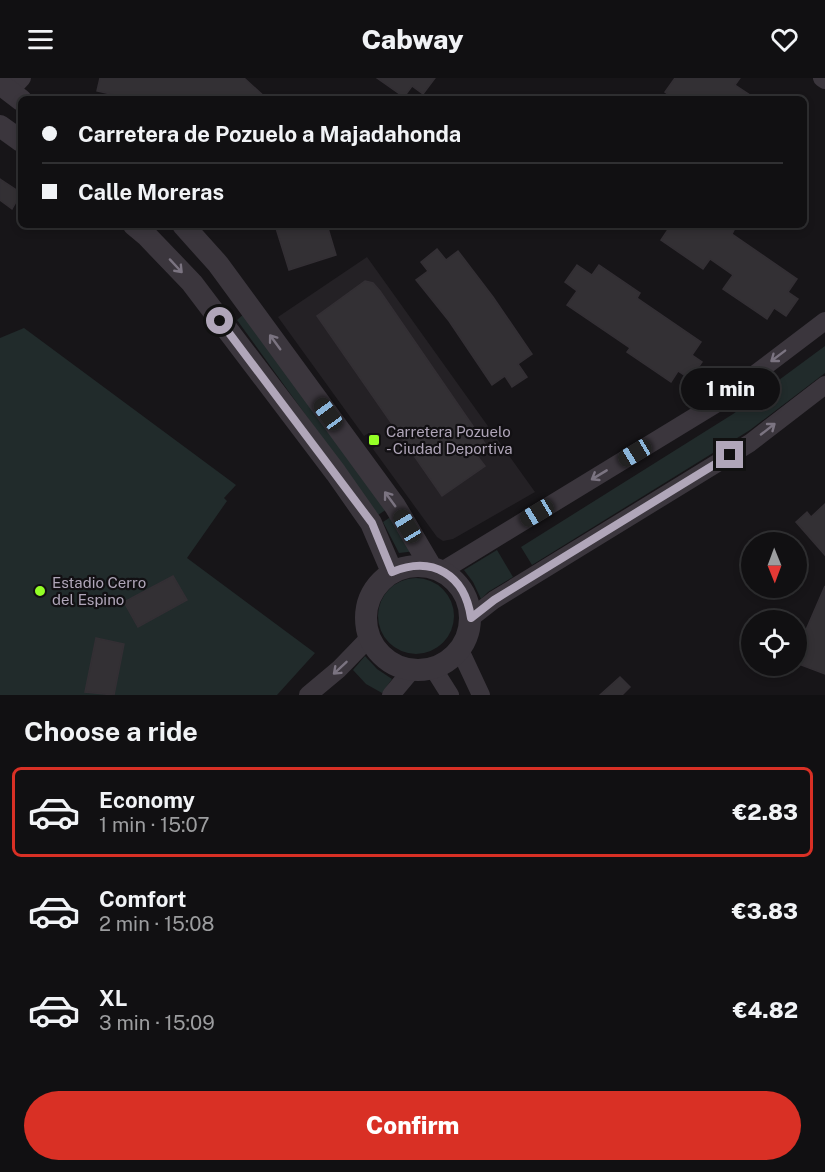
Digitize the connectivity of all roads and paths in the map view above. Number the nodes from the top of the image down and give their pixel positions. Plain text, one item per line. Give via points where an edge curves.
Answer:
1 (0, 126) edge
2 (18, 139) edge
3 (138, 228) edge
4 (186, 228) edge
5 (825, 321) edge
6 (825, 385) edge
7 (437, 569) junction
8 (392, 572) junction
9 (471, 618) junction
10 (369, 638) junction
11 (460, 650) junction
12 (423, 669) junction
13 (308, 695) edge
14 (391, 695) edge
15 (450, 695) edge
16 (481, 695) edge

1 - 2 street
3 -> 8 street via 192,283 336,473 372,523
7 -> 4 street via 218,264
5 -> 7 street via 714,405
9 -> 6 street via 494,600 750,443
7 - 8 street via 418,565
7 - 9 street via 463,590
8 - 10 street via 381,580 368,602 365,615
9 - 11 street
10 - 12 street via 376,650 398,667
10 -> 13 street
11 - 12 street via 443,664
11 - 16 street
12 - 14 street
12 - 15 street

